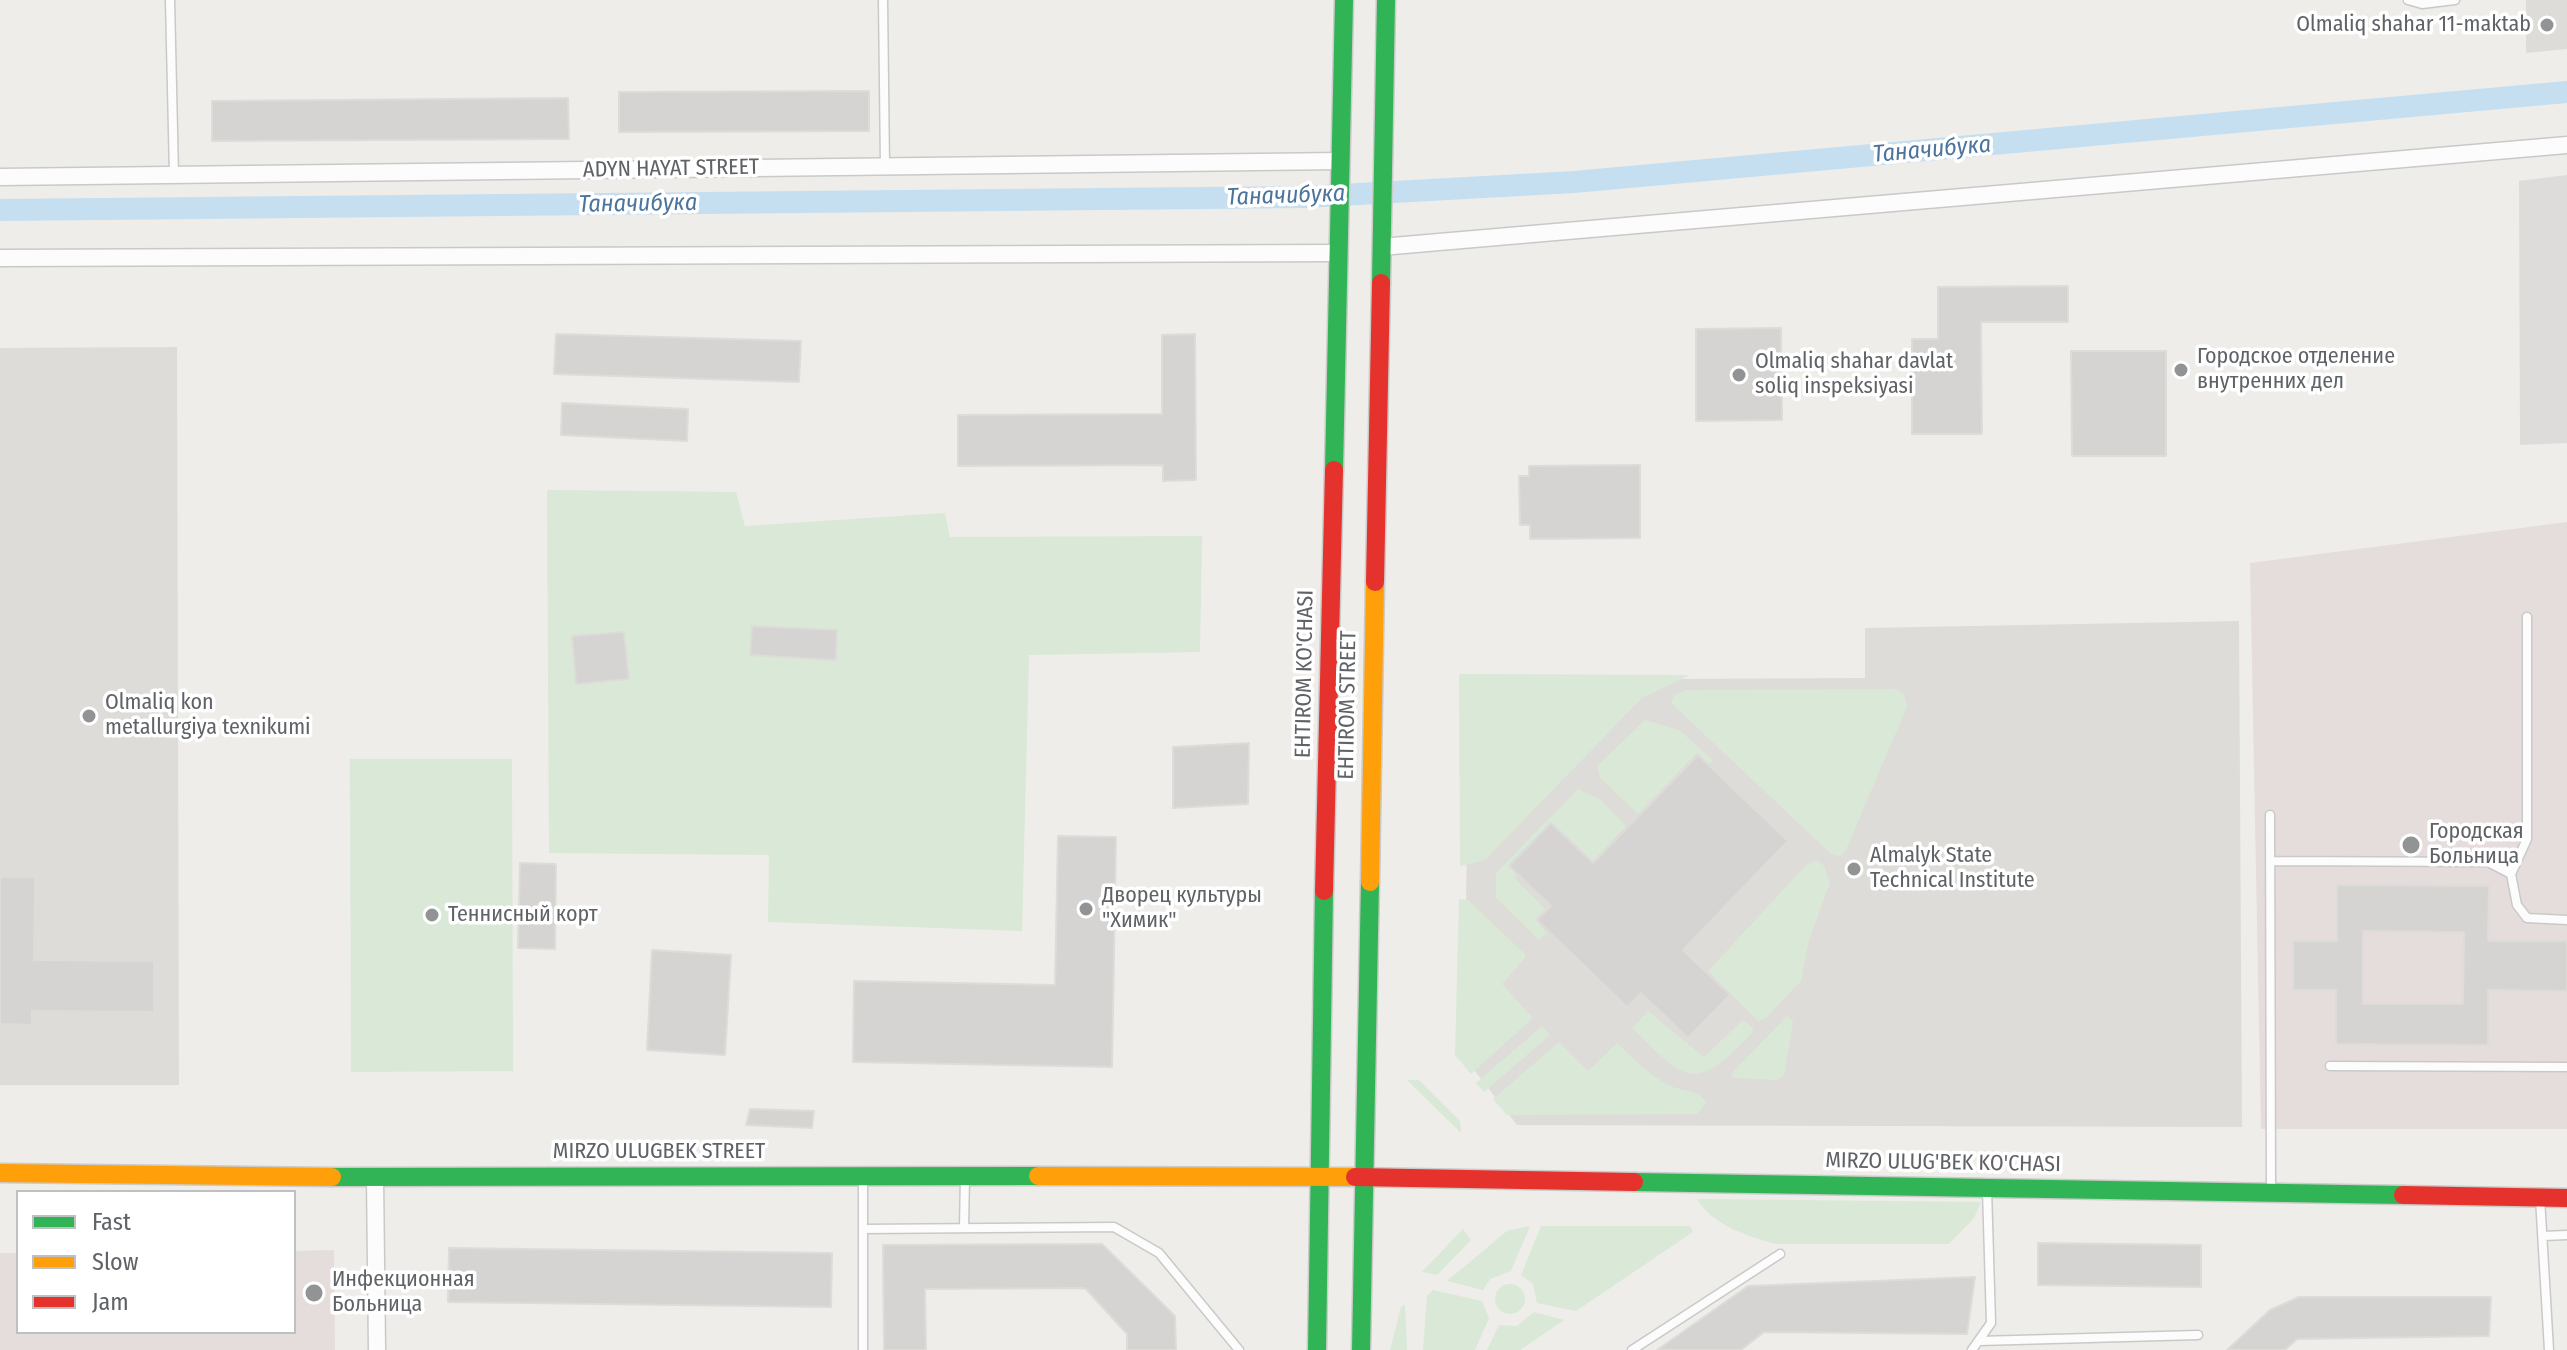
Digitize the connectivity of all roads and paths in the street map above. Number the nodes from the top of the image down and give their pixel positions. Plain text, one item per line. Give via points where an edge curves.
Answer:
1 (170, 0) edge
2 (883, 0) edge
3 (1344, 0) edge
4 (1386, 0) edge
5 (2408, 0) edge
6 (2455, 0) edge
7 (2567, 145) edge
8 (1341, 161) junction
9 (885, 167) junction
10 (174, 176) junction
11 (0, 177) edge
12 (1381, 240) junction
13 (1339, 253) junction
14 (0, 258) edge
15 (2527, 617) dead end
16 (2270, 815) dead end
17 (2273, 861) junction
18 (2511, 874) junction
19 (2567, 920) edge
20 (2330, 1066) dead end
21 (2567, 1067) edge
22 (0, 1173) edge
23 (863, 1176) junction
24 (965, 1176) junction
25 (1318, 1176) junction
26 (1362, 1176) junction
27 (375, 1177) junction
28 (1987, 1188) junction
29 (2271, 1193) junction
30 (2540, 1197) junction
31 (2567, 1198) edge
32 (964, 1228) junction
33 (863, 1229) junction
34 (2567, 1235) edge
35 (2543, 1236) junction
36 (1780, 1254) dead end
37 (2198, 1335) dead end
38 (1979, 1341) junction
39 (377, 1350) edge
40 (863, 1350) edge
41 (1239, 1350) edge
42 (1317, 1350) edge
43 (1361, 1350) edge
44 (1632, 1350) edge
45 (1972, 1350) edge
46 (2549, 1350) edge

1 - 10 lane
2 - 9 lane
3 - 8 main road, EHTIROM KO'CHASI
4 - 12 main road
5 - 6 lane
7 - 12 street
8 - 9 street, ADYN HAYAT STREET
8 - 13 main road, EHTIROM KO'CHASI
9 - 10 street, ADYN HAYAT STREET
10 - 11 street, ADYN HAYAT STREET
12 - 26 main road, EHTIROM STREET
13 - 14 street
13 - 25 main road, EHTIROM KO'CHASI
15 - 18 lane via 2527,839
16 - 17 lane
17 - 18 lane via 2488,862
17 - 29 lane
18 - 19 lane via 2517,905 2527,918
20 - 21 lane
22 - 27 main road, MIRZO ULUGBEK STREET
23 - 24 main road, MIRZO ULUGBEK STREET
23 - 27 main road, MIRZO ULUGBEK STREET
23 - 33 lane
24 - 25 main road, MIRZO ULUGBEK STREET
24 - 32 lane
25 - 26 main road, MIRZO ULUG'BEK KO'CHASI
25 - 42 main road, EHTIROM KO'CHASI
26 - 28 main road, MIRZO ULUG'BEK KO'CHASI
26 - 43 main road
27 - 39 street
28 - 29 main road, MIRZO ULUG'BEK KO'CHASI
28 - 38 lane via 1991,1323
29 - 30 main road, MIRZO ULUG'BEK KO'CHASI
30 - 31 main road, MIRZO ULUG'BEK KO'CHASI
30 - 35 lane
32 - 33 lane
32 - 41 lane via 1114,1227 1159,1253
33 - 40 lane
34 - 35 lane
35 - 46 lane
36 - 44 lane
37 - 38 lane
38 - 45 lane

